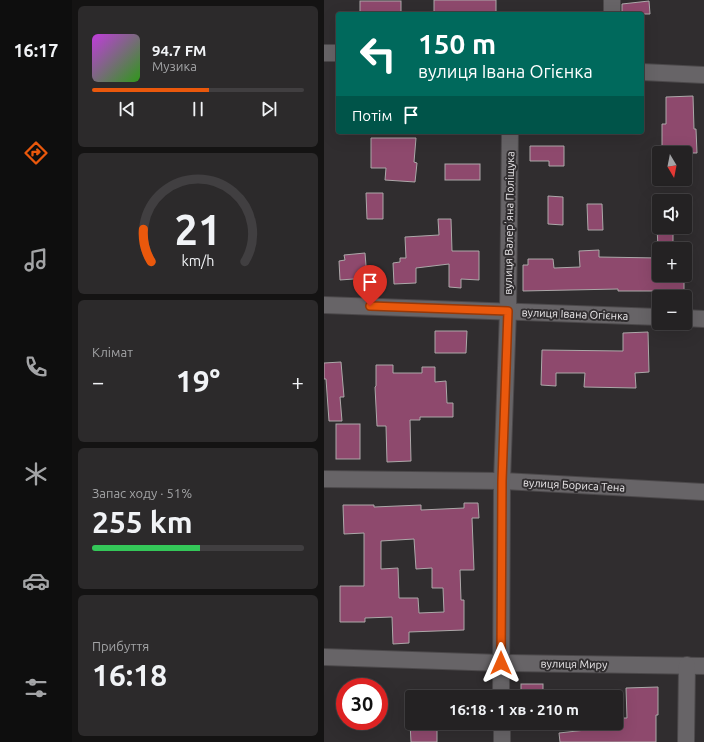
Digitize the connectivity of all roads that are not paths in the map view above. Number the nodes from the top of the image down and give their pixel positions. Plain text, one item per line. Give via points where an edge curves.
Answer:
1 (612, 0) edge
2 (612, 12) edge
3 (324, 53) edge
4 (336, 53) edge
5 (644, 72) edge
6 (704, 75) edge
7 (510, 134) edge
8 (324, 305) edge
9 (508, 311) junction
10 (652, 317) edge
11 (692, 318) edge
12 (704, 319) edge
13 (324, 479) edge
14 (502, 481) junction
15 (704, 492) edge
16 (324, 657) edge
17 (501, 663) junction
18 (687, 665) junction
19 (704, 666) edge
20 (502, 690) edge
21 (502, 730) edge
22 (502, 742) edge
23 (686, 742) edge

1 - 2 street
3 - 4 street
5 - 6 street
7 - 9 street, вулиця Валерʼяна Поліщука
8 - 9 street, вулиця Івана Огієнка
9 - 10 street, вулиця Івана Огієнка
9 - 14 street, вулиця Валерʼяна Поліщука
11 - 12 street
13 - 14 street, вулиця Бориса Тена
14 - 15 street, вулиця Бориса Тена
14 - 17 street, вулиця Валерʼяна Поліщука
16 - 17 street, вулиця Миру
17 - 18 street, вулиця Миру
17 - 20 street, вулиця Валерʼяна Поліщука
18 - 19 street, вулиця Миру
18 - 23 street
21 - 22 street

